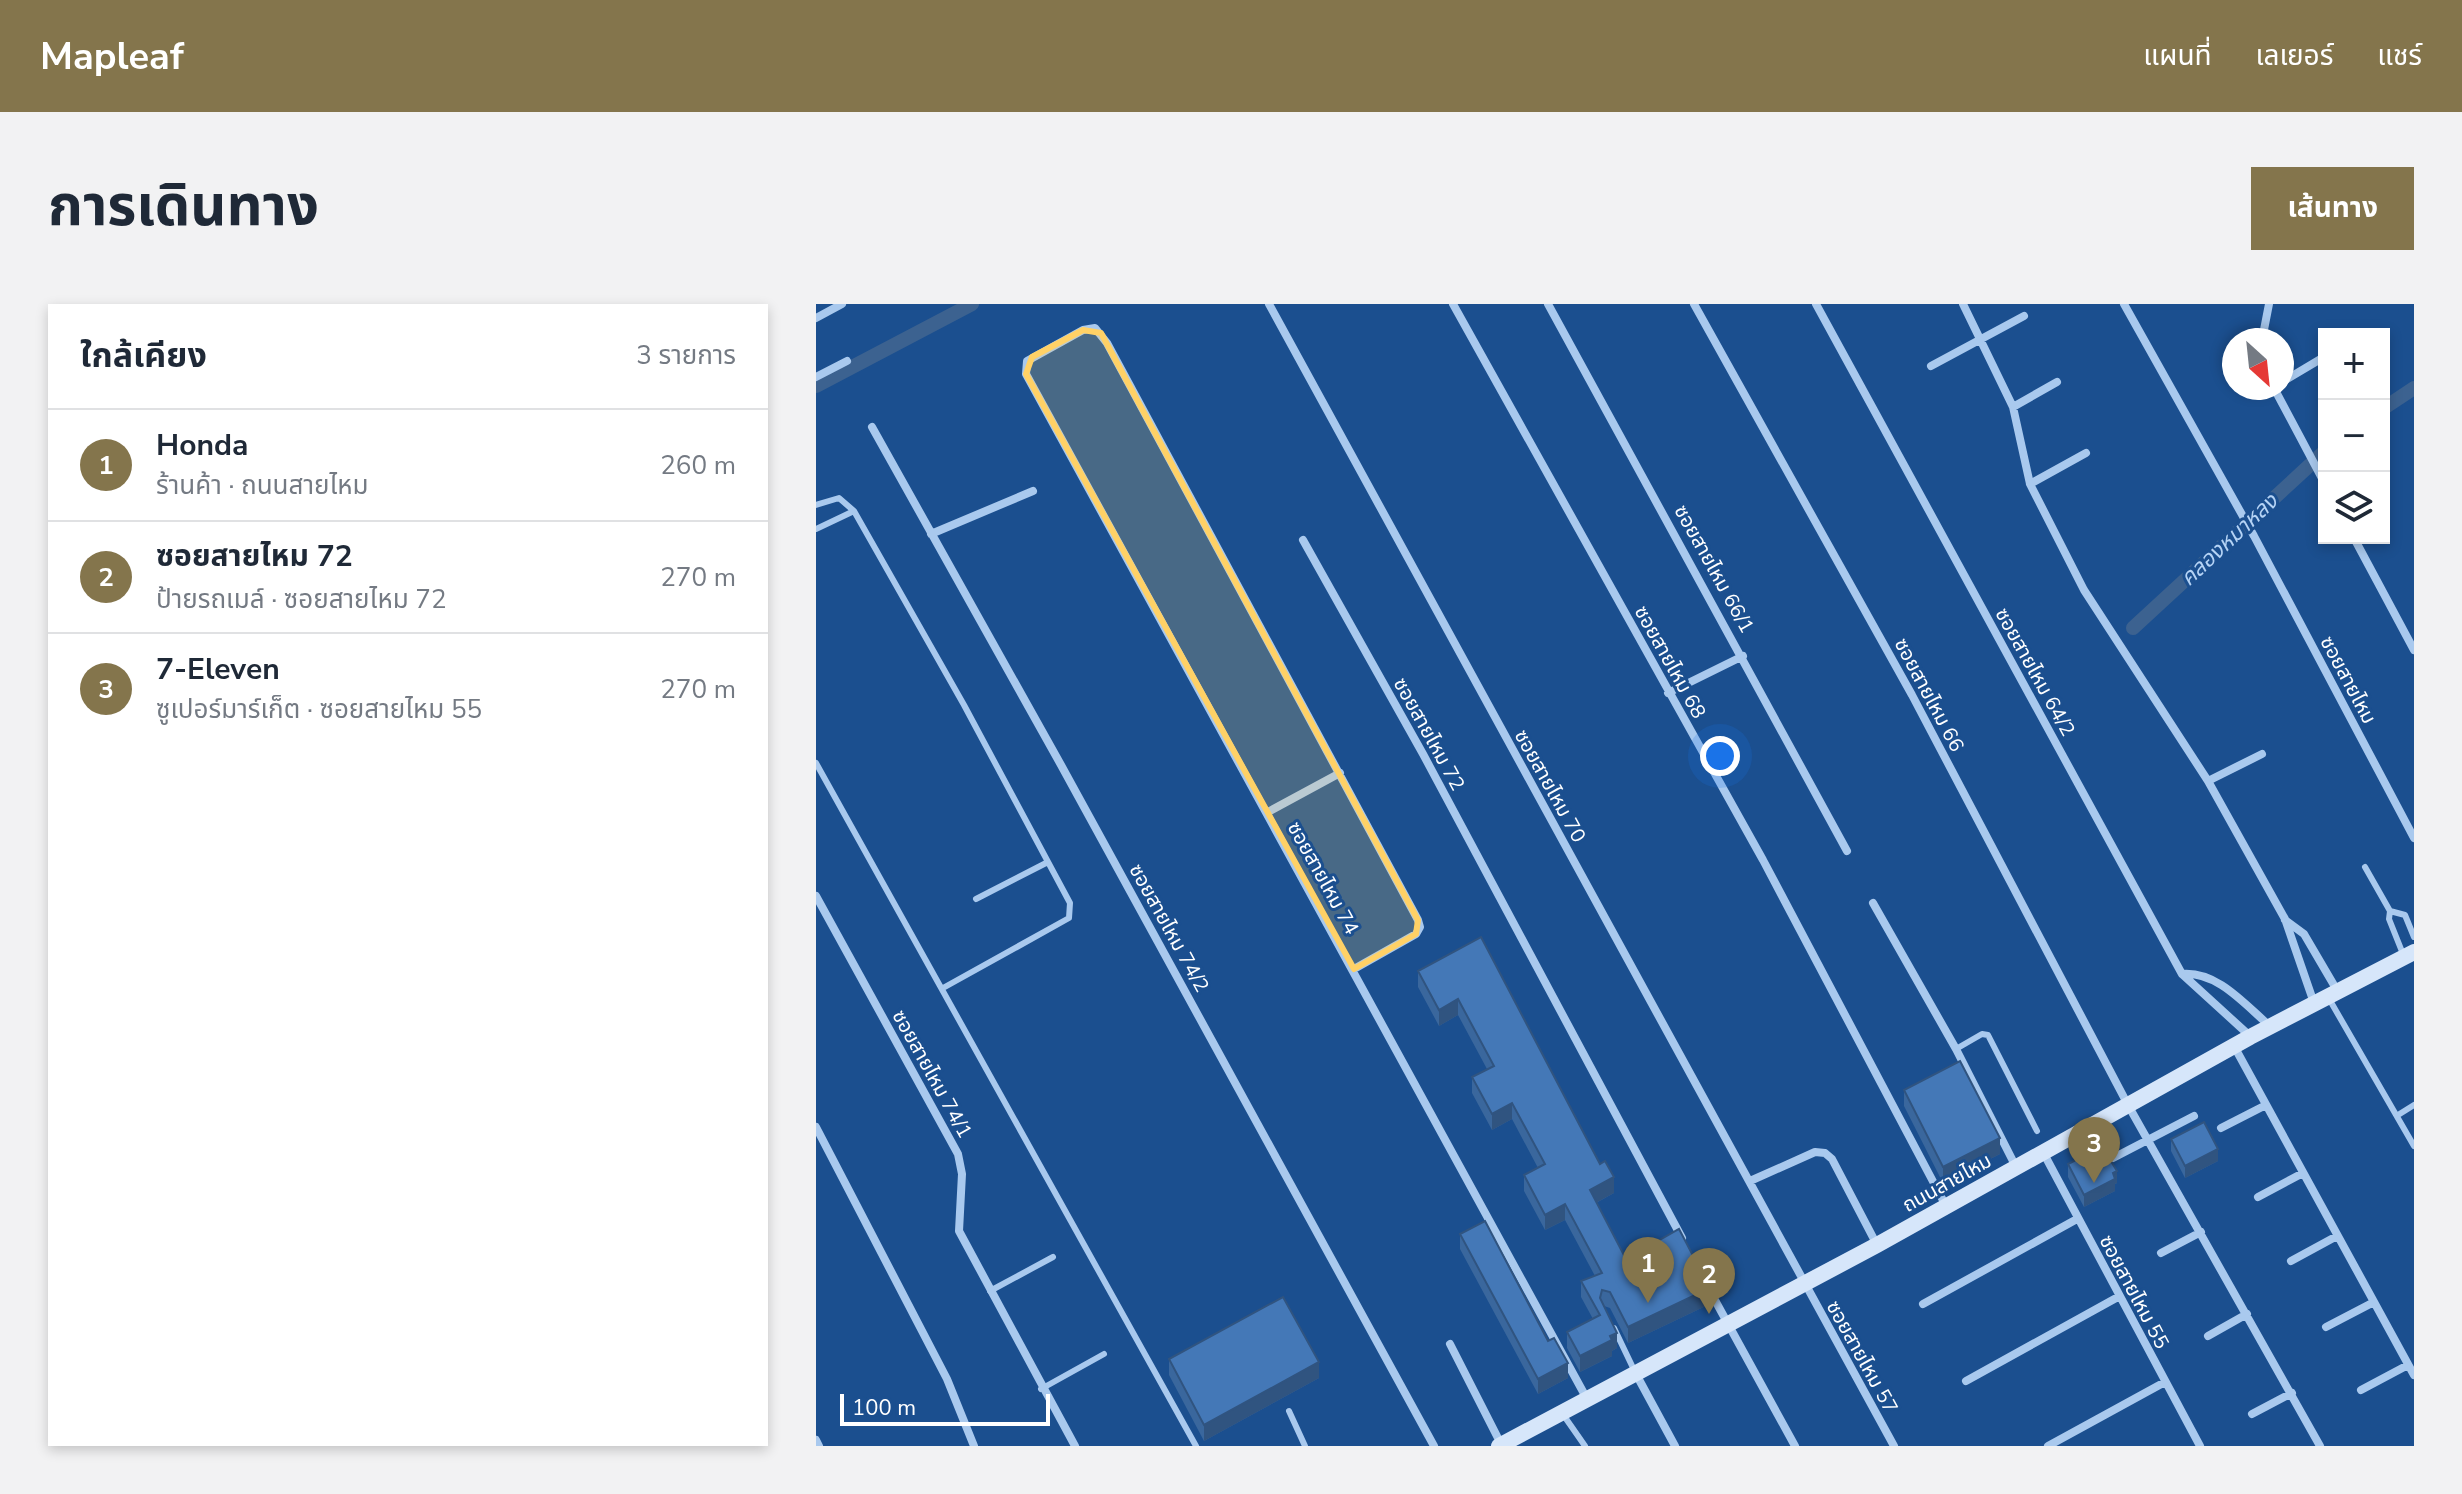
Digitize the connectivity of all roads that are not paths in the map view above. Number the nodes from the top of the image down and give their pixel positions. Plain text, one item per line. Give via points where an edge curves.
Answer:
1 (842, 304) edge
2 (1269, 304) edge
3 (1453, 304) edge
4 (1548, 304) edge
5 (1694, 304) edge
6 (1816, 304) edge
7 (1963, 304) edge
8 (2124, 304) edge
9 (2269, 304) edge
10 (2024, 316) dead end
11 (816, 318) edge
12 (2264, 328) edge
13 (1982, 340) junction
14 (847, 361) dead end
15 (2318, 361) edge
16 (1931, 366) dead end
17 (2294, 375) edge
18 (816, 377) edge
19 (2057, 382) dead end
20 (2280, 400) edge
21 (2013, 407) junction
22 (872, 427) dead end
23 (2086, 453) dead end
24 (2318, 472) edge
25 (2030, 484) junction
26 (1033, 491) dead end
27 (816, 505) edge
28 (854, 511) junction
29 (816, 529) edge
30 (931, 534) junction
31 (1303, 540) dead end
32 (2357, 544) edge
33 (2414, 650) edge
34 (1743, 656) junction
35 (1668, 693) junction
36 (2262, 754) dead end
37 (816, 763) edge
38 (1340, 773) junction
39 (2208, 781) junction
40 (1268, 812) junction
41 (2414, 838) edge
42 (1847, 851) dead end
43 (1048, 862) junction
44 (2365, 867) dead end
45 (816, 896) edge
46 (976, 899) dead end
47 (1873, 903) dead end
48 (2390, 911) junction
49 (2285, 919) junction
50 (2414, 937) edge
51 (2409, 955) edge
52 (1354, 969) junction
53 (2182, 974) junction
54 (943, 988) junction
55 (2327, 997) junction
56 (2271, 1027) junction
57 (2250, 1037) junction
58 (2234, 1046) junction
59 (1956, 1049) junction
60 (2128, 1105) junction
61 (2266, 1105) junction
62 (2414, 1105) edge
63 (2398, 1115) junction
64 (2194, 1116) dead end
65 (816, 1127) edge
66 (2221, 1128) dead end
67 (2037, 1131) dead end
68 (2149, 1140) junction
69 (2414, 1146) edge
70 (2043, 1152) junction
71 (2113, 1158) edge
72 (2016, 1167) junction
73 (2303, 1173) junction
74 (1750, 1181) junction
75 (2258, 1197) dead end
76 (1946, 1206) junction
77 (2077, 1219) junction
78 (2201, 1232) junction
79 (2337, 1236) junction
80 (1684, 1242) edge
81 (1877, 1245) junction
82 (2161, 1253) dead end
83 (1053, 1257) dead end
84 (2291, 1261) dead end
85 (1699, 1269) edge
86 (1803, 1284) junction
87 (990, 1291) junction
88 (2118, 1297) junction
89 (2374, 1302) junction
90 (1923, 1304) dead end
91 (2247, 1314) junction
92 (1611, 1323) edge
93 (1728, 1324) junction
94 (2326, 1327) dead end
95 (2208, 1336) dead end
96 (1450, 1344) dead end
97 (1104, 1354) dead end
98 (2408, 1365) junction
99 (1636, 1374) junction
100 (2414, 1375) edge
101 (1966, 1381) dead end
102 (2165, 1382) junction
103 (1041, 1389) junction
104 (2361, 1390) dead end
105 (2292, 1393) junction
106 (1587, 1400) junction
107 (1289, 1411) dead end
108 (1562, 1413) junction
109 (2252, 1414) dead end
110 (816, 1440) edge
111 (819, 1446) edge
112 (974, 1446) edge
113 (1075, 1446) edge
114 (1196, 1446) edge
115 (1305, 1446) edge
116 (1434, 1446) edge
117 (1500, 1446) edge
118 (1585, 1446) edge
119 (1675, 1446) edge
120 (1795, 1446) edge
121 (1894, 1446) edge
122 (2048, 1446) edge
123 (2200, 1446) edge
124 (2320, 1446) edge

1 - 11 street
2 - 74 street, ซอยสายไหม 70
3 - 35 street, ซอยสายไหม 68
4 - 34 street, ซอยสายไหม 66/1
5 - 60 street, ซอยสายไหม 66 via 1912,695
6 - 53 street, ซอยสายไหม 64/2
7 - 13 street
8 - 41 street, ซอยสายไหม
9 - 12 street
10 - 13 street
13 - 16 street
13 - 21 street
14 - 18 street
15 - 17 street
19 - 21 street
20 - 24 street
21 - 25 street
22 - 30 street, ซอยสายไหม 74/2
23 - 25 street
25 - 39 street via 2084,590
26 - 30 street
27 - 28 lane via 839,498
28 - 29 lane
28 - 43 lane
30 - 116 street, ซอยสายไหม 74/2
31 - 80 street, ซอยสายไหม 72
32 - 33 street
34 - 35 street
34 - 42 street, ซอยสายไหม 66/1
35 - 76 street, ซอยสายไหม 68
36 - 39 street
37 - 54 lane
38 - 40 street
38 - 40 street, ซอยสายไหม 74 via 1101,333 1083,330 1032,357 1026,374
38 - 52 street via 1420,927
39 - 49 street
40 - 52 street, ซอยสายไหม 74
43 - 46 lane
43 - 54 lane via 1070,903 1069,918
44 - 48 lane
45 - 87 street, ซอยสายไหม 74/1 via 958,1154 959,1231
47 - 59 street
48 - 50 lane via 2405,915
48 - 51 lane via 2389,919
49 - 55 street
49 - 55 street via 2304,934
51 - 55 main road, ถนนสายไหม
52 - 106 street, ซอยสายไหม 74
53 - 56 street via 2200,973 2217,982
53 - 57 street, ซอยสายไหม 64/2
54 - 114 lane
55 - 56 main road, ถนนสายไหม
55 - 63 lane
56 - 57 main road, ถนนสายไหม
57 - 58 main road, ถนนสายไหม
58 - 60 main road, ถนนสายไหม
58 - 61 street
59 - 67 lane via 1986,1033
59 - 72 street
60 - 68 street, ซอยสายไหม 66
60 - 70 main road, ถนนสายไหม
61 - 66 street
61 - 73 street
62 - 63 lane
63 - 69 lane
64 - 68 street
65 - 112 street via 947,1379
68 - 71 street
68 - 78 street, ซอยสายไหม 66
70 - 72 main road, ถนนสายไหม
70 - 77 street, ซอยสายไหม 55
72 - 76 main road, ถนนสายไหม
73 - 75 street
73 - 79 street
74 - 81 street via 1815,1152 1825,1153
74 - 86 street, ซอยสายไหม 70
76 - 81 main road, ถนนสายไหม
77 - 88 street, ซอยสายไหม 55
77 - 90 street
78 - 82 street
78 - 91 street, ซอยสายไหม 66
79 - 84 street
79 - 89 street
81 - 86 main road, ถนนสายไหม
83 - 87 lane
85 - 93 street
86 - 93 main road, ถนนสายไหม
86 - 121 street, ซอยสายไหม 57
87 - 103 street, ซอยสายไหม 74/1
88 - 101 street
88 - 102 street, ซอยสายไหม 55
89 - 94 street
89 - 98 street
91 - 95 street
91 - 105 street, ซอยสายไหม 66
92 - 99 lane
93 - 99 main road, ถนนสายไหม
93 - 120 street
96 - 117 street
97 - 103 lane
98 - 100 street
98 - 104 street
99 - 106 main road, ถนนสายไหม
99 - 119 street
102 - 122 street
102 - 123 street, ซอยสายไหม 55
103 - 113 street, ซอยสายไหม 74/1
105 - 109 street
105 - 124 street, ซอยสายไหม 66
106 - 108 main road, ถนนสายไหม
107 - 115 lane
108 - 117 main road, ถนนสายไหม
108 - 118 lane
110 - 111 street

